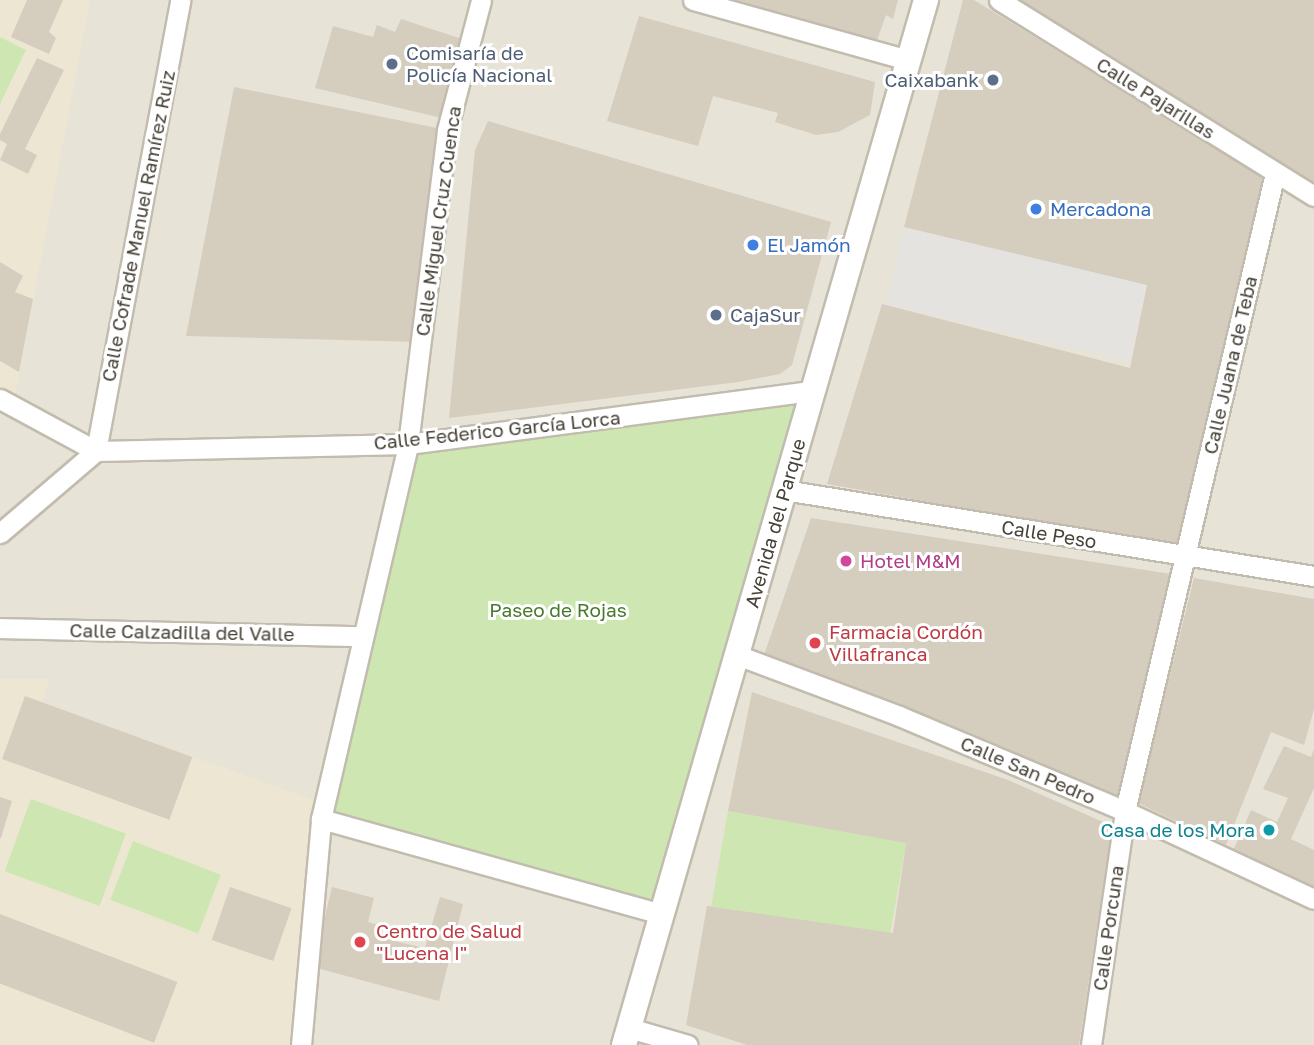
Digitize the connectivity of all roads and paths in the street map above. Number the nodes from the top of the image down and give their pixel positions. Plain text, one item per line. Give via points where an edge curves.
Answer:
1 (180, 0) edge
2 (481, 0) edge
3 (694, 0) edge
4 (926, 0) edge
5 (999, 0) edge
6 (908, 60) junction
7 (1275, 173) junction
8 (1314, 196) edge
9 (813, 391) junction
10 (0, 399) edge
11 (408, 444) junction
12 (96, 451) junction
13 (784, 490) junction
14 (0, 533) edge
15 (1185, 557) junction
16 (1314, 576) edge
17 (0, 628) edge
18 (363, 636) junction
19 (737, 655) junction
20 (1125, 811) junction
21 (321, 819) junction
22 (1314, 900) edge
23 (662, 914) junction
24 (627, 1036) edge
25 (301, 1045) edge
26 (688, 1045) edge
27 (1091, 1045) edge

1 - 12 street, Calle Cofrade Manuel Ramírez Ruiz
2 - 11 street, Calle Miguel Cruz Cuenca via 447,130
3 - 6 street
4 - 6 street, Avenida del Parque
5 - 7 street, Calle Pajarillas
6 - 9 street, Avenida del Parque
7 - 8 street, Calle Pajarillas
7 - 15 street, Calle Juana de Teba
9 - 11 street, Calle Federico García Lorca
9 - 13 street, Avenida del Parque
10 - 12 street
11 - 12 street, Calle Federico García Lorca
11 - 18 street
12 - 14 street
13 - 15 street, Calle Peso
13 - 19 street, Avenida del Parque
15 - 16 street, Calle Peso
15 - 20 street, Calle Juana de Teba
17 - 18 street, Calle Calzadilla del Valle
18 - 21 street
19 - 20 street, Calle San Pedro via 899,716
19 - 23 street, Avenida del Parque
20 - 22 street, Calle San Pedro
20 - 27 street, Calle Porcuna
21 - 23 street
21 - 25 street
23 - 24 street, Avenida del Parque
24 - 26 street

